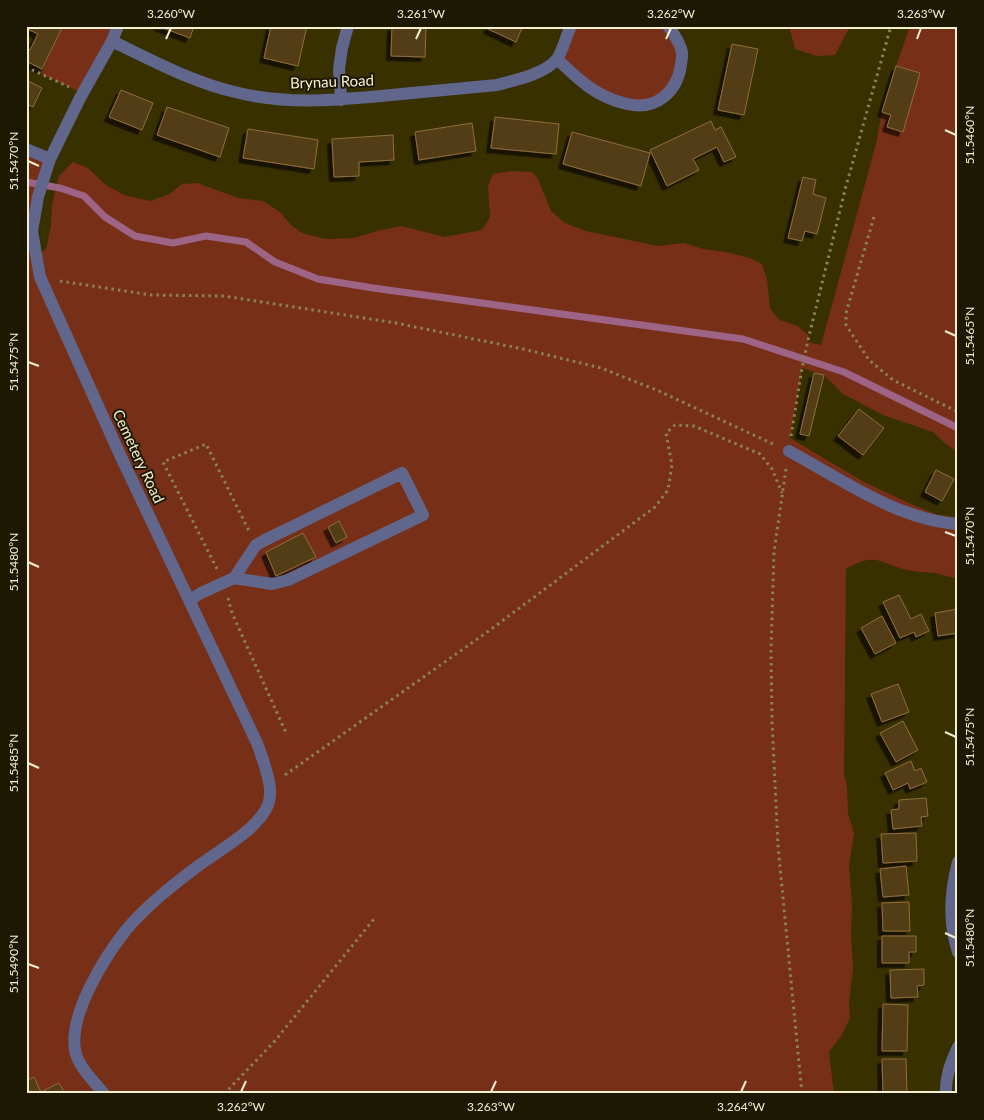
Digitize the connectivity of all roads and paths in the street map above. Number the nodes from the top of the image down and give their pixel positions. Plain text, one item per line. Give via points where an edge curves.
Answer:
1 (118, 26) edge
2 (348, 26) edge
3 (570, 26) edge
4 (668, 26) edge
5 (890, 26) edge
6 (112, 41) junction
7 (557, 59) junction
8 (26, 67) edge
9 (82, 93) junction
10 (341, 100) junction
11 (26, 149) edge
12 (50, 159) junction
13 (874, 216) dead end
14 (40, 277) junction
15 (958, 412) edge
16 (789, 451) junction
17 (783, 494) junction
18 (958, 524) edge
19 (256, 545) junction
20 (229, 580) junction
21 (190, 600) junction
22 (287, 736) dead end
23 (270, 789) junction
24 (958, 862) edge
25 (374, 919) dead end
26 (958, 952) edge
27 (958, 1048) edge
28 (104, 1094) edge
29 (224, 1094) edge
30 (802, 1094) edge
31 (946, 1094) edge

1 - 6 street, Cemetery Road
2 - 10 street via 339,69
3 - 7 street
4 - 7 street via 682,53 679,77 668,94 651,104 628,105 603,96 582,83
5 - 16 path via 808,342
6 - 9 street, Cemetery Road
6 - 10 street, Brynau Road via 176,72 240,94 304,102
7 - 10 street, Brynau Road via 542,71 497,85
8 - 9 path
9 - 12 street, Cemetery Road
11 - 12 street
12 - 14 street, Cemetery Road via 32,231
13 - 15 path via 846,313 846,325 869,360 893,380
14 - 16 path via 151,295 224,296 396,323 523,349 601,368
14 - 21 street, Cemetery Road
16 - 17 path
16 - 18 street via 896,509 939,523
17 - 23 path via 772,469 760,454 694,426 675,424 666,433 672,466 668,490 655,507 490,630 290,771
17 - 30 path via 774,552 772,720 778,846
19 - 20 street
19 - 20 path via 206,444 163,462
19 - 20 street via 402,472 423,515 288,580 272,584
20 - 21 street
20 - 22 path via 232,613
21 - 23 street, Cemetery Road via 253,734 268,774
23 - 28 street via 267,807 255,824 156,900 126,930 98,971 76,1022 75,1052
24 - 26 street via 950,915
25 - 29 path via 274,1042
27 - 31 street via 945,1084

